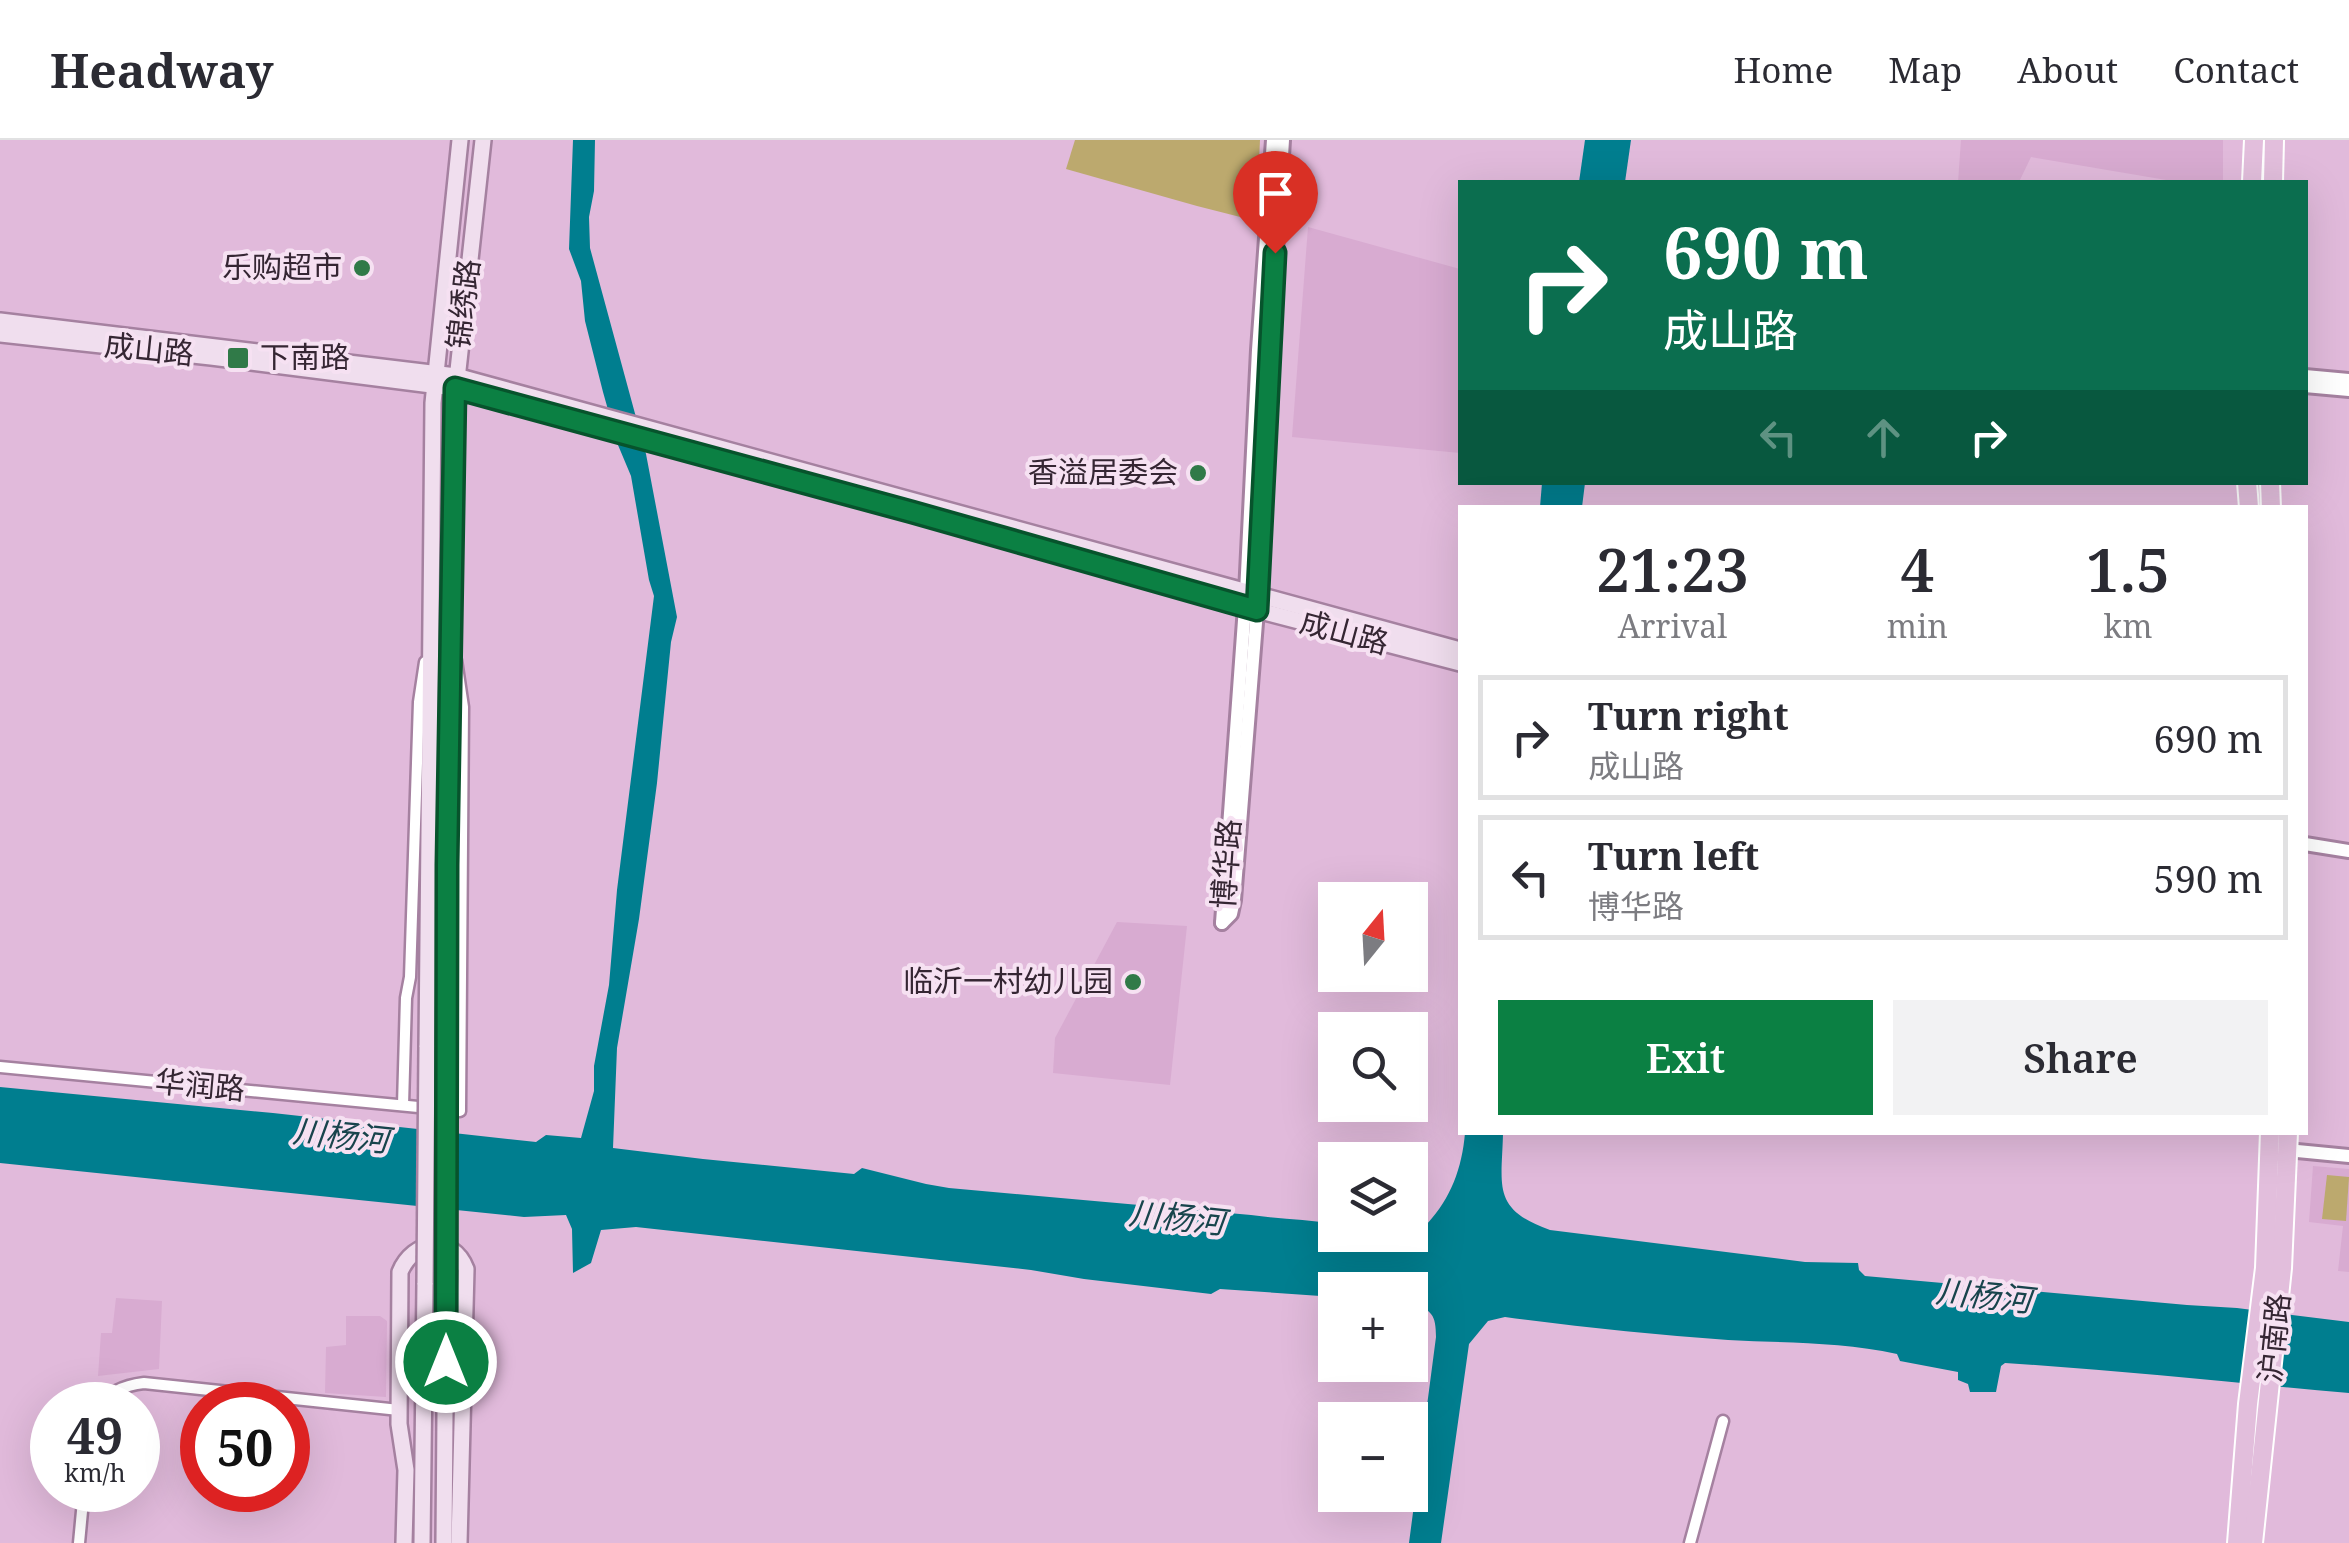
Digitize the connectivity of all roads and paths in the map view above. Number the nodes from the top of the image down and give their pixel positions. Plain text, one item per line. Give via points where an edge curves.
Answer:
1 (460, 140) edge
2 (483, 140) edge
3 (1273, 140) edge
4 (1283, 140) edge
5 (2254, 140) edge
6 (2274, 140) edge
7 (2252, 180) edge
8 (2272, 180) edge
9 (0, 321) edge
10 (0, 334) edge
11 (2308, 376) edge
12 (435, 378) junction
13 (2349, 380) edge
14 (456, 382) junction
15 (2308, 386) edge
16 (2349, 390) edge
17 (1251, 602) junction
18 (431, 627) junction
19 (450, 630) junction
20 (1458, 650) edge
21 (1458, 662) edge
22 (2308, 844) edge
23 (2349, 851) edge
24 (0, 1067) edge
25 (403, 1105) junction
26 (2270, 1135) edge
27 (2288, 1141) edge
28 (2349, 1156) edge
29 (2273, 1268) junction
30 (160, 1385) edge
31 (399, 1410) junction
32 (1722, 1422) dead end
33 (82, 1512) edge
34 (79, 1543) edge
35 (404, 1543) edge
36 (422, 1543) edge
37 (444, 1543) edge
38 (459, 1543) edge
39 (1690, 1543) edge
40 (2236, 1543) edge
41 (2253, 1543) edge

1 - 12 main road, 锦绣路
2 - 14 main road, 锦绣路
3 - 17 street, 博华路
4 - 17 street, 博华路
5 - 7 main road
6 - 8 main road
9 - 12 main road, 成山路
10 - 12 main road, 成山路
11 - 13 street
12 - 14 main road, 成山路
12 - 18 main road, 锦绣路
14 - 17 main road, 成山路 via 1030,531
14 - 19 main road, 锦绣路
15 - 16 street
17 - 17 street, 博华路 via 1222,923 1234,900
17 - 20 main road, 成山路
17 - 21 main road, 成山路
18 - 25 street via 418,702
18 - 36 main road, 锦绣路, bridge
19 - 25 street, 华润路 via 463,707 460,1110
19 - 37 main road, 锦绣路, bridge
22 - 23 street
24 - 25 street, 华润路
26 - 29 main road, 沪南路
27 - 28 street
27 - 29 main road, 沪南路
29 - 40 main road, 沪南路 via 2248,1404
29 - 41 main road, 沪南路 via 2269,1400
30 - 31 street
31 - 35 main road
31 - 38 main road via 400,1272 418,1249 442,1247 455,1251 466,1269
32 - 39 street
33 - 34 street

